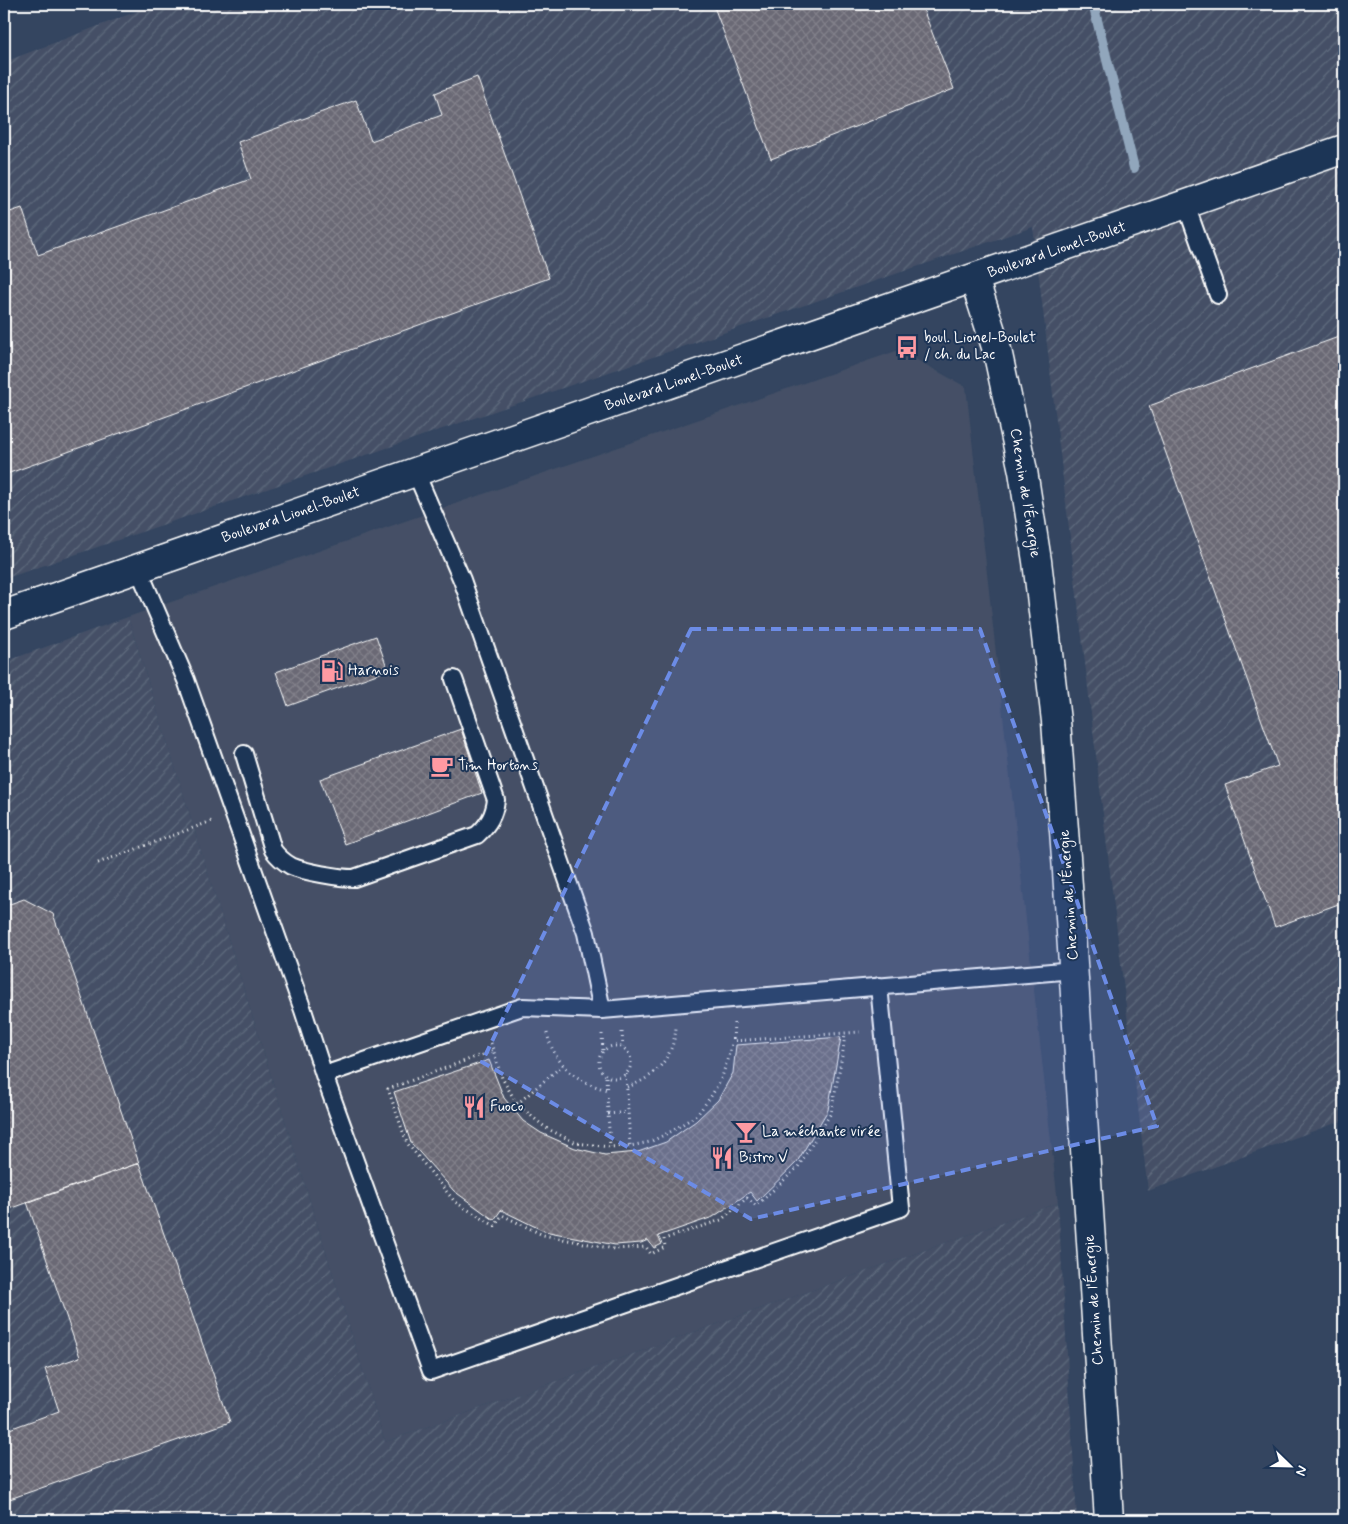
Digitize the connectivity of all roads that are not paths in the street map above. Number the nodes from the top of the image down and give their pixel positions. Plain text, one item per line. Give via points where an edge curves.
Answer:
1 (1344, 150) edge
2 (1186, 205) junction
3 (974, 278) junction
4 (1218, 295) dead end
5 (416, 473) junction
6 (138, 568) junction
7 (4, 615) edge
8 (454, 679) dead end
9 (244, 754) dead end
10 (1074, 970) junction
11 (879, 986) junction
12 (602, 1018) junction
13 (324, 1075) junction
14 (1109, 1520) edge

1 - 2 main road, Boulevard Lionel-Boulet
2 - 3 main road, Boulevard Lionel-Boulet
2 - 4 lane
3 - 5 main road, Boulevard Lionel-Boulet
3 - 10 main road, Chemin de l'Énergie via 1011,408 1036,552 1056,721
5 - 6 main road, Boulevard Lionel-Boulet
5 - 12 lane via 462,580 583,924
6 - 7 main road, Boulevard Lionel-Boulet
6 - 13 lane via 186,680
8 - 9 lane via 496,800 494,814 478,835 354,878 292,866 273,850
10 - 11 lane
10 - 14 main road, Chemin de l'Énergie
11 - 12 lane
11 - 13 lane via 901,1208 432,1371
12 - 13 lane via 522,1007

